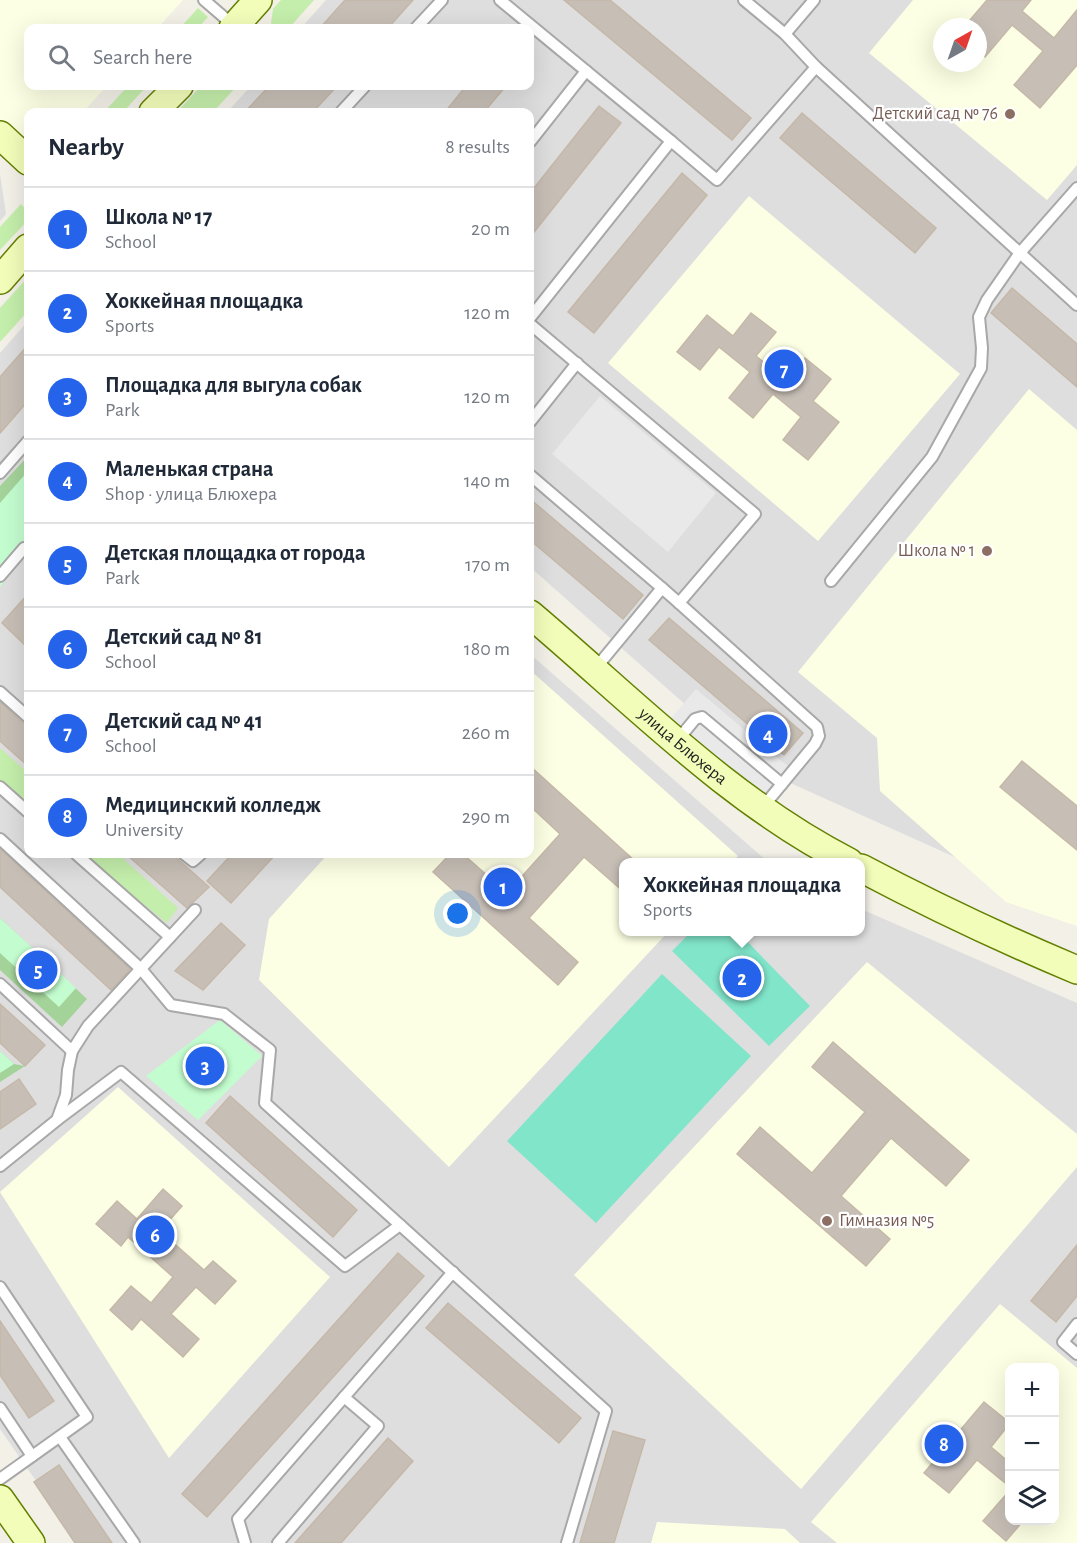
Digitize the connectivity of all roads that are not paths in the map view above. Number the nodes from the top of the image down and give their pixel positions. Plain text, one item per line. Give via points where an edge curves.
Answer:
1 (204, 0) edge
2 (258, 0) edge
3 (442, 0) edge
4 (500, 0) edge
5 (744, 0) edge
6 (814, 0) edge
7 (231, 24) edge
8 (237, 24) edge
9 (420, 24) edge
10 (529, 24) edge
11 (534, 28) edge
12 (785, 34) junction
13 (816, 68) junction
14 (586, 71) junction
15 (175, 90) edge
16 (361, 90) edge
17 (157, 108) edge
18 (345, 108) edge
19 (0, 135) edge
20 (534, 136) edge
21 (671, 141) junction
22 (24, 157) edge
23 (1077, 188) edge
24 (24, 253) edge
25 (1019, 254) junction
26 (0, 280) edge
27 (1077, 305) edge
28 (534, 313) edge
29 (534, 327) edge
30 (577, 363) junction
31 (534, 417) edge
32 (24, 446) edge
33 (0, 473) edge
34 (534, 478) edge
35 (24, 548) edge
36 (0, 576) edge
37 (831, 580) dead end
38 (662, 588) junction
39 (679, 603) junction
40 (534, 617) edge
41 (595, 669) junction
42 (0, 692) edge
43 (24, 713) edge
44 (677, 741) junction
45 (782, 784) junction
46 (0, 786) edge
47 (24, 808) edge
48 (761, 809) junction
49 (0, 840) edge
50 (81, 858) edge
51 (841, 858) edge
52 (865, 870) edge
53 (195, 910) dead end
54 (170, 937) junction
55 (141, 969) junction
56 (1077, 970) edge
57 (0, 984) edge
58 (72, 1051) junction
59 (57, 1120) junction
60 (0, 1166) edge
61 (400, 1224) junction
62 (453, 1272) junction
63 (0, 1287) edge
64 (1077, 1324) edge
65 (1077, 1354) edge
66 (344, 1397) junction
67 (0, 1408) edge
68 (60, 1437) junction
69 (32, 1456) junction
70 (0, 1479) edge
71 (0, 1499) edge
72 (31, 1543) edge
73 (134, 1543) edge
74 (245, 1543) edge
75 (278, 1543) edge
76 (567, 1543) edge

1 - 7 lane
2 - 8 street
3 - 9 lane
4 - 10 lane
5 - 12 lane
6 - 12 lane
11 - 14 lane
12 - 13 lane
13 - 21 lane via 717,180
13 - 25 lane
14 - 20 lane
14 - 21 lane
15 - 17 street
16 - 18 lane
19 - 22 street
21 - 28 lane
23 - 25 lane
24 - 26 street
25 - 27 lane
25 - 37 lane via 987,300 980,317 981,368 932,457
29 - 30 lane
30 - 31 lane
30 - 39 lane via 755,514
32 - 33 lane
34 - 38 lane
35 - 36 lane
38 - 39 lane
38 - 41 lane
39 - 45 lane via 817,728 816,744
40 - 41 street, улица Блюхера
41 - 44 street, улица Блюхера
42 - 43 lane
44 - 45 lane via 695,719 702,717
44 - 48 street, улица Блюхера
45 - 48 lane
46 - 47 lane
48 - 51 street, улица Блюхера
49 - 55 lane
50 - 54 lane
52 - 56 street
53 - 54 lane
54 - 55 lane
55 - 58 lane via 88,1026
55 - 61 lane via 171,1005 224,1014 270,1050 266,1103
57 - 58 lane
58 - 59 lane via 66,1095
59 - 60 lane
59 - 61 lane via 121,1072 345,1266
61 - 62 lane
62 - 66 lane
62 - 76 lane via 606,1412
63 - 68 lane via 87,1417
64 - 65 lane via 1063,1342
66 - 74 lane via 238,1519
66 - 75 lane via 378,1426
67 - 69 lane
68 - 69 lane
68 - 73 lane
69 - 70 lane
71 - 72 street

